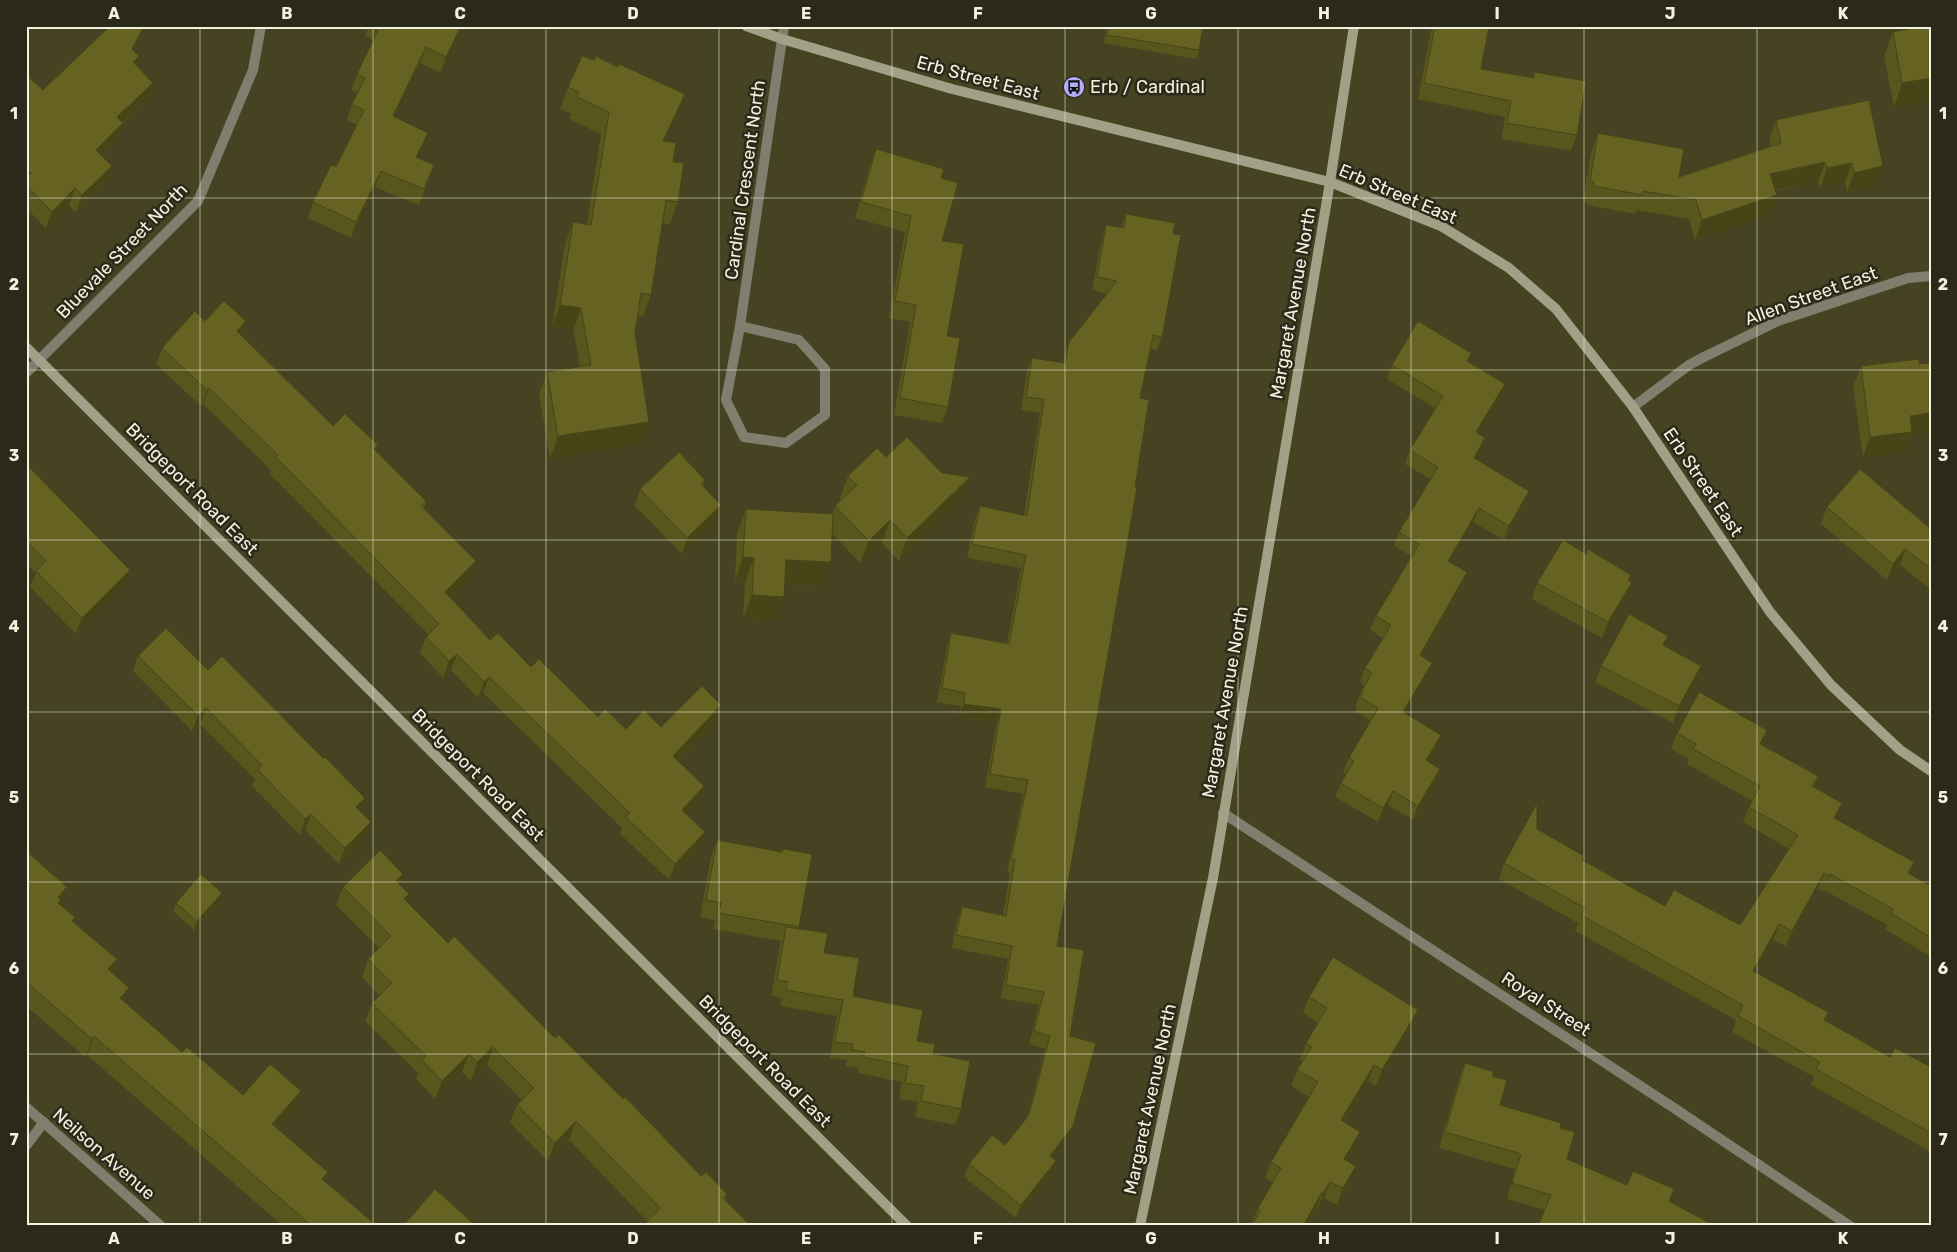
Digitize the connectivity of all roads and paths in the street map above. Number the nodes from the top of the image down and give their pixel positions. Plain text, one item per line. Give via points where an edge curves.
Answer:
1 (262, 26) edge
2 (746, 26) edge
3 (784, 26) edge
4 (1354, 26) edge
5 (782, 39) junction
6 (1330, 182) junction
7 (1931, 276) edge
8 (740, 326) junction
9 (26, 347) edge
10 (39, 360) junction
11 (26, 373) edge
12 (1633, 408) junction
13 (1931, 771) edge
14 (1223, 813) junction
15 (26, 1107) edge
16 (44, 1122) junction
17 (26, 1146) edge
18 (161, 1226) edge
19 (908, 1226) edge
20 (1140, 1226) edge
21 (1850, 1226) edge

1 - 10 street, Bluevale Street North via 252,70 198,201
2 - 5 main road, Erb Street East
3 - 5 street, Cardinal Crescent North
4 - 6 main road, Margaret Avenue North
5 - 6 main road, Erb Street East via 952,90
5 - 8 street, Cardinal Crescent North
6 - 12 main road, Erb Street East via 1441,226 1509,268 1556,309
6 - 14 main road, Margaret Avenue North
7 - 12 street, Allen Street East via 1908,278 1778,321 1704,356
8 - 8 street, Cardinal Crescent North via 726,400 744,438 786,443 825,415 825,369 799,340
9 - 10 main road, Bridgeport Road East
10 - 11 street, Bluevale Street North
10 - 19 main road, Bridgeport Road East
12 - 13 main road, Erb Street East via 1770,612 1831,685 1900,750
14 - 20 main road, Margaret Avenue North via 1211,888
14 - 21 street, Royal Street
15 - 16 street, Neilson Avenue
16 - 17 street
16 - 18 street, Neilson Avenue

